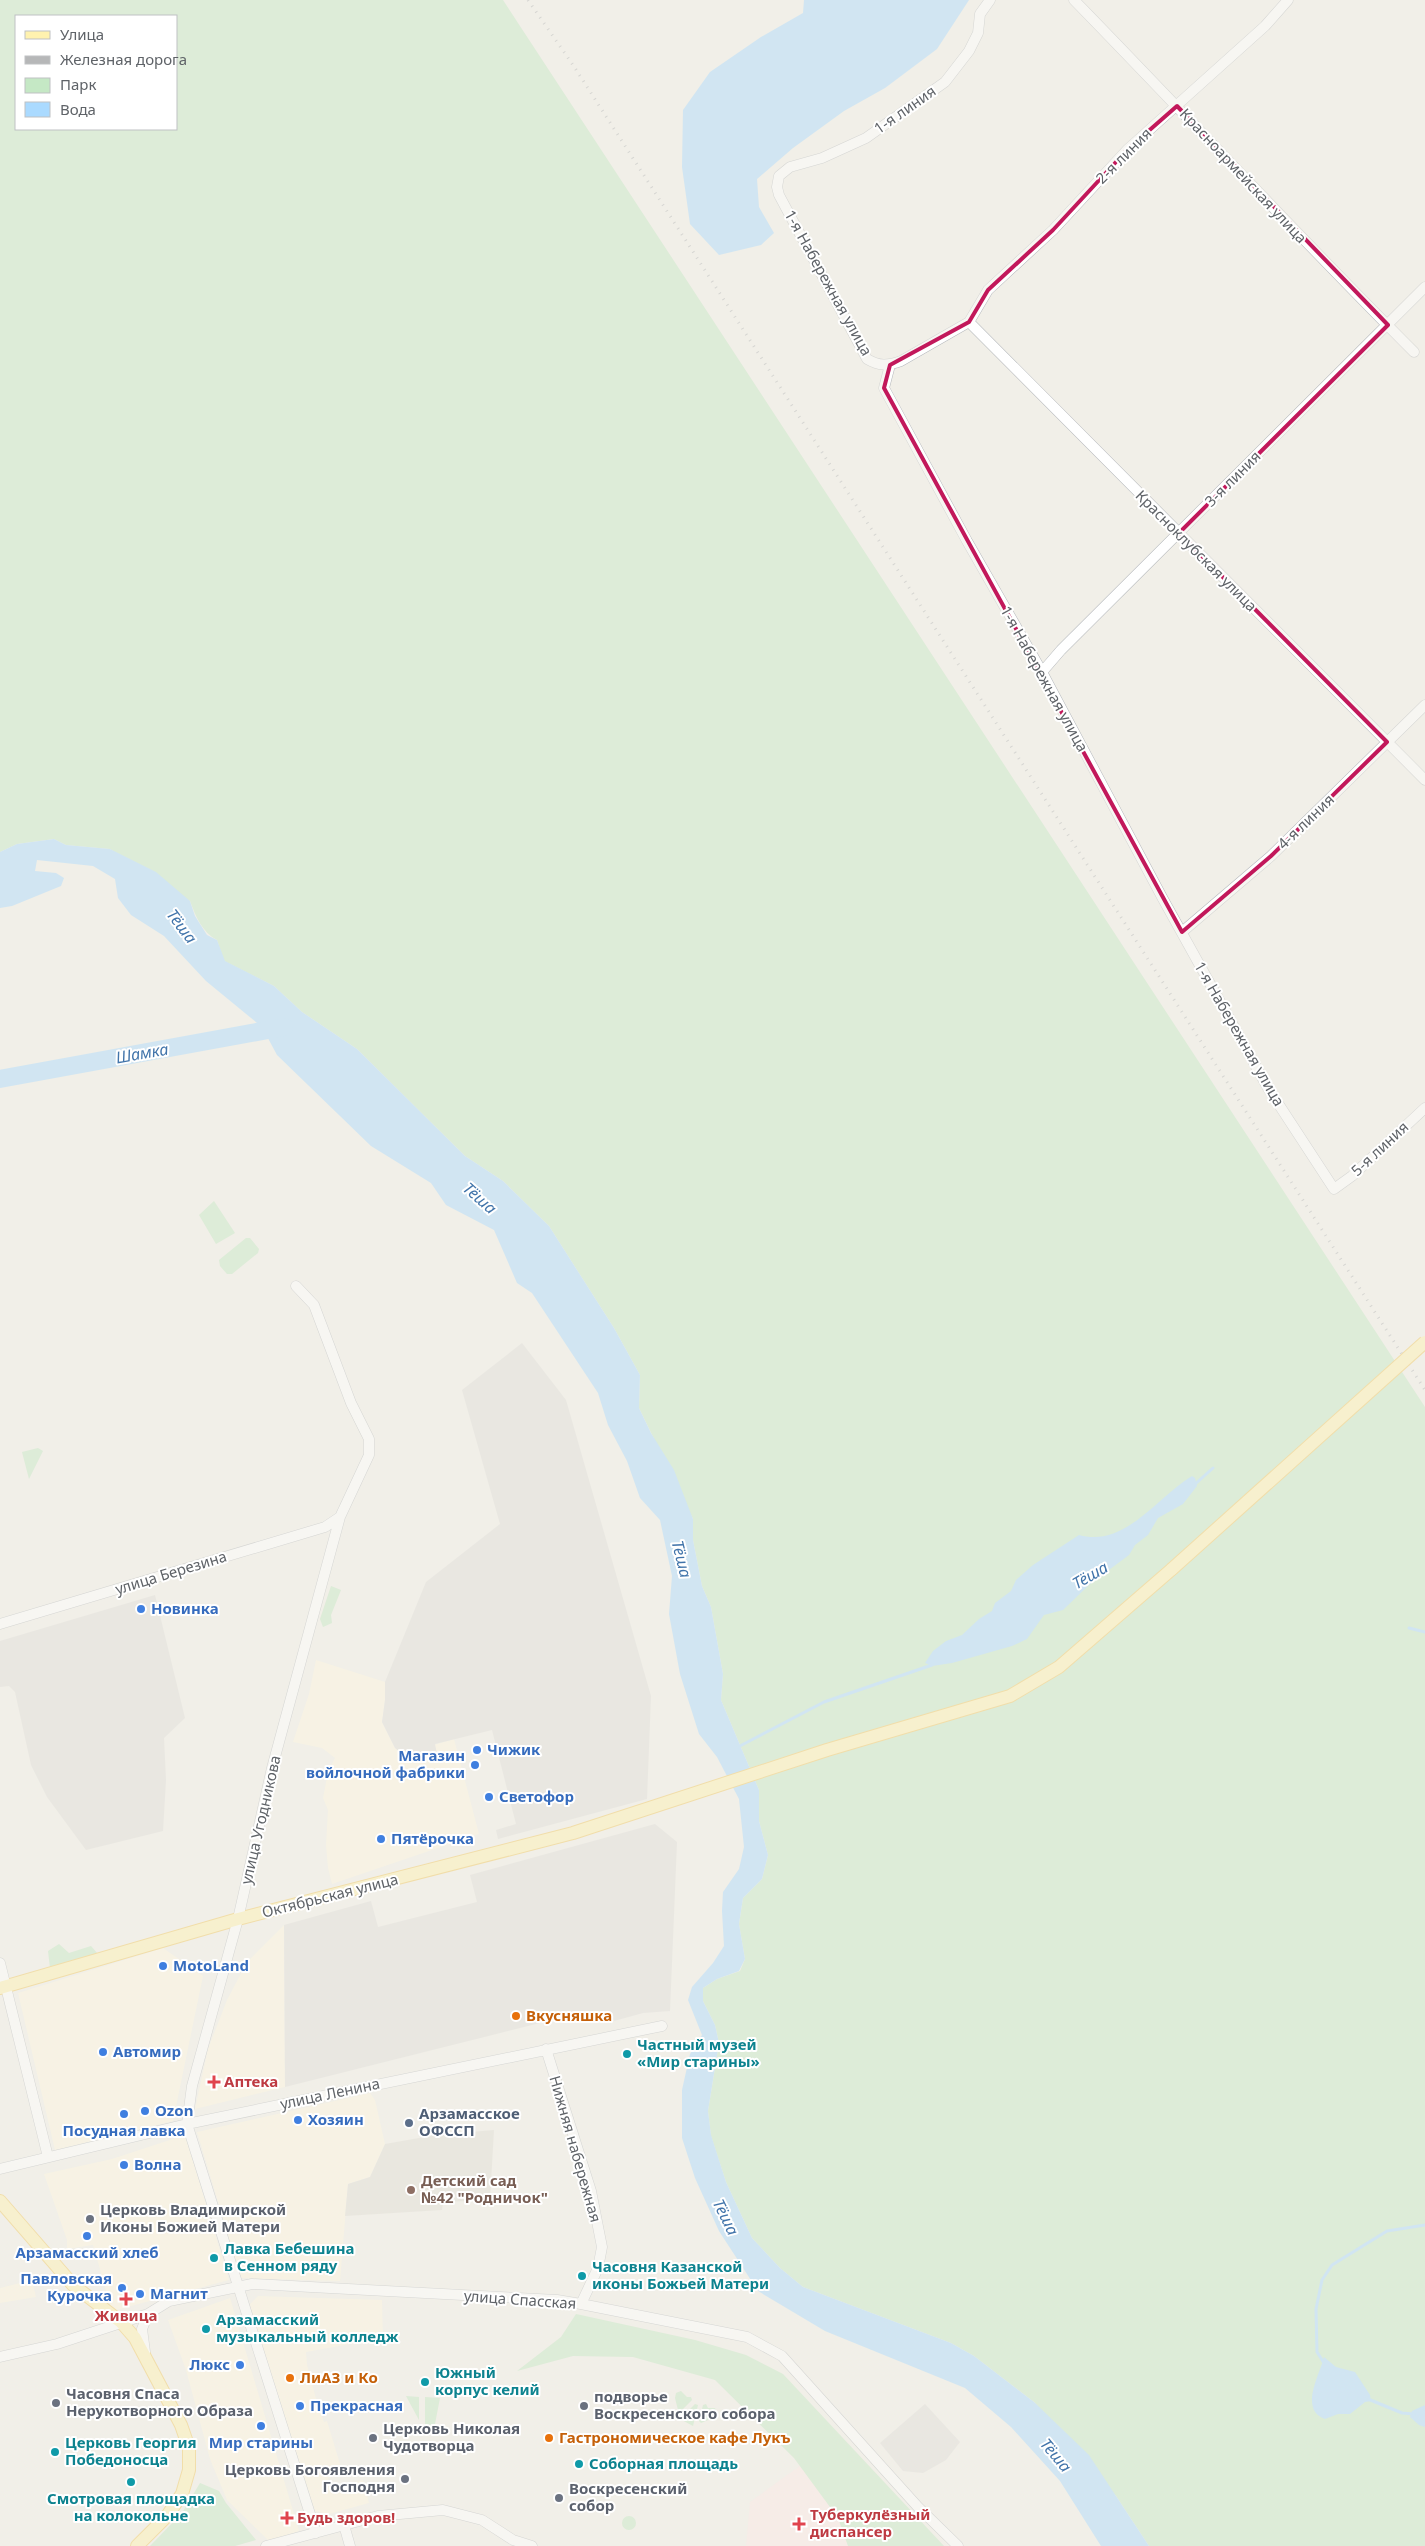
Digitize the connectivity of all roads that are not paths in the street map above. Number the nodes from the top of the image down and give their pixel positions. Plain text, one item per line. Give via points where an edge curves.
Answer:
1 (990, 0) edge
2 (1074, 0) edge
3 (1288, 0) edge
4 (1178, 106) junction
5 (779, 176) joint
6 (1425, 287) edge
7 (969, 322) junction
8 (1388, 325) junction
9 (1414, 352) dead end
10 (890, 365) junction
11 (1178, 533) junction
12 (1042, 672) junction
13 (1425, 706) edge
14 (1387, 742) junction
15 (1425, 780) edge
16 (1182, 932) junction
17 (1425, 1108) edge
18 (1334, 1188) joint
19 (296, 1286) dead end
20 (1425, 1342) edge
21 (340, 1517) junction
22 (0, 1624) edge
23 (238, 1919) junction
24 (0, 1963) edge
25 (3, 1987) edge
26 (662, 2026) dead end
27 (546, 2049) junction
28 (187, 2124) junction
29 (48, 2157) junction
30 (0, 2169) edge
31 (0, 2201) edge
32 (240, 2286) junction
33 (581, 2304) junction
34 (148, 2314) junction
35 (121, 2322) junction
36 (1, 2357) edge
37 (151, 2368) junction
38 (344, 2526) junction
39 (316, 2533) junction
40 (137, 2546) edge
41 (266, 2546) edge
42 (350, 2546) edge
43 (532, 2546) edge
44 (958, 2546) edge

1 - 5 street, 1-я линия via 980,14 978,32 969,51 945,82 866,138 822,158 790,167
2 - 4 street, Красноармейская улица
3 - 4 street, 2-я линия via 1265,26
4 - 7 street, 2-я линия via 1128,149 1052,230 988,290
4 - 8 street, Красноармейская улица via 1311,249
5 - 10 street, 1-я Набережная улица via 777,187 780,195 867,359 878,365
6 - 8 street, 3-я линия
7 - 10 street
7 - 11 street, Красноклубская улица
8 - 9 street, Красноармейская улица
8 - 11 street, 3-я линия
10 - 12 street, 1-я Набережная улица via 884,388
11 - 12 street, 3-я линия via 1060,650
11 - 14 street, Красноклубская улица
12 - 16 street, 1-я Набережная улица
13 - 14 street, 4-я линия
14 - 15 street, Красноклубская улица
14 - 16 street, 4-я линия via 1270,856
16 - 18 street, 1-я Набережная улица via 1268,1088
17 - 18 street, 5-я линия via 1352,1176
19 - 21 street via 314,1305 351,1403 369,1439 369,1456
20 - 23 main road, Октябрьская улица, bridge via 1059,1667 1010,1696 827,1750 573,1833
21 - 22 street, улица Березина via 325,1527
21 - 23 street, улица Угодникова via 272,1768
23 - 25 main road, Октябрьская улица
23 - 28 street, улица Угодникова via 192,2086
24 - 25 street
25 - 29 street
26 - 27 street, улица Ленина
27 - 28 street, улица Ленина
27 - 33 street, Нижняя набережная via 590,2191 602,2247 598,2268
28 - 29 street, улица Ленина
28 - 32 street
29 - 30 street, улица Ленина
31 - 35 main road via 73,2285
32 - 33 street, улица Спасская via 557,2300
32 - 34 street, улица Спасская via 169,2302
32 - 39 street
33 - 44 street, улица Спасская via 747,2337 782,2356 918,2507
34 - 35 street, улица Спасская
34 - 37 street via 142,2329
35 - 36 street, улица Спасская via 57,2344
35 - 37 main road via 135,2338
37 - 40 main road via 181,2425 189,2448 189,2470 182,2494 167,2516
38 - 39 street
38 - 42 street
38 - 43 street via 378,2516 443,2510 482,2520 512,2540
39 - 41 street

